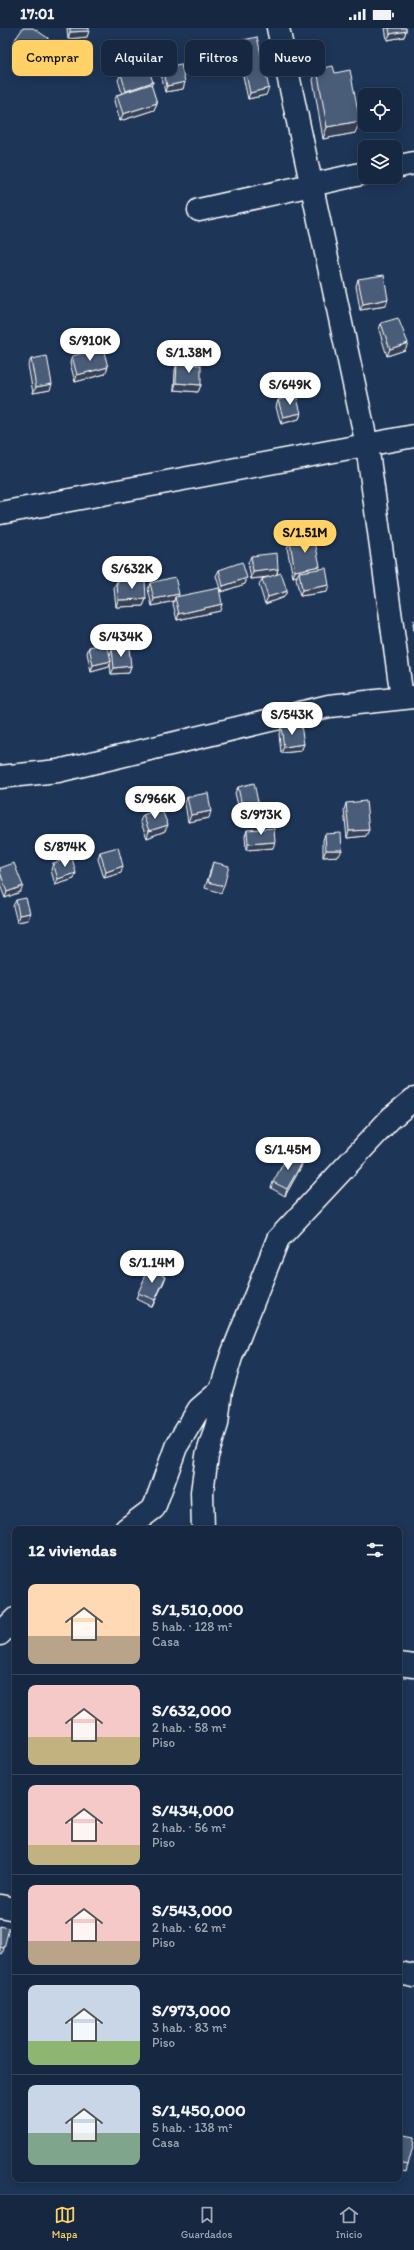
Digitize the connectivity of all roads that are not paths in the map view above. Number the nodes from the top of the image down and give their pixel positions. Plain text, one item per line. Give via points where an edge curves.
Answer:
1 (278, 28) edge
2 (414, 163) edge
3 (402, 166) edge
4 (358, 175) edge
5 (312, 185) junction
6 (199, 210) dead end
7 (414, 436) edge
8 (367, 445) junction
9 (0, 513) edge
10 (408, 697) edge
11 (0, 777) edge
12 (414, 1099) edge
13 (220, 1390) junction
14 (130, 1526) edge
15 (203, 1526) edge
16 (12, 1622) edge
17 (0, 1634) edge
18 (402, 1664) edge
19 (414, 1666) edge
20 (0, 1906) edge
21 (12, 1908) edge
22 (402, 1974) edge
23 (414, 1976) edge

1 - 5 street
2 - 3 street
4 - 5 street
5 - 6 street
5 - 8 street
7 - 8 street
8 - 9 street
8 - 10 street
10 - 11 street via 329,706 58,771
12 - 13 street via 391,1118 278,1239
13 - 14 street via 199,1409 176,1448 154,1508
13 - 15 street via 217,1424 207,1456 202,1492
16 - 17 street
18 - 19 street
20 - 21 street
22 - 23 street

